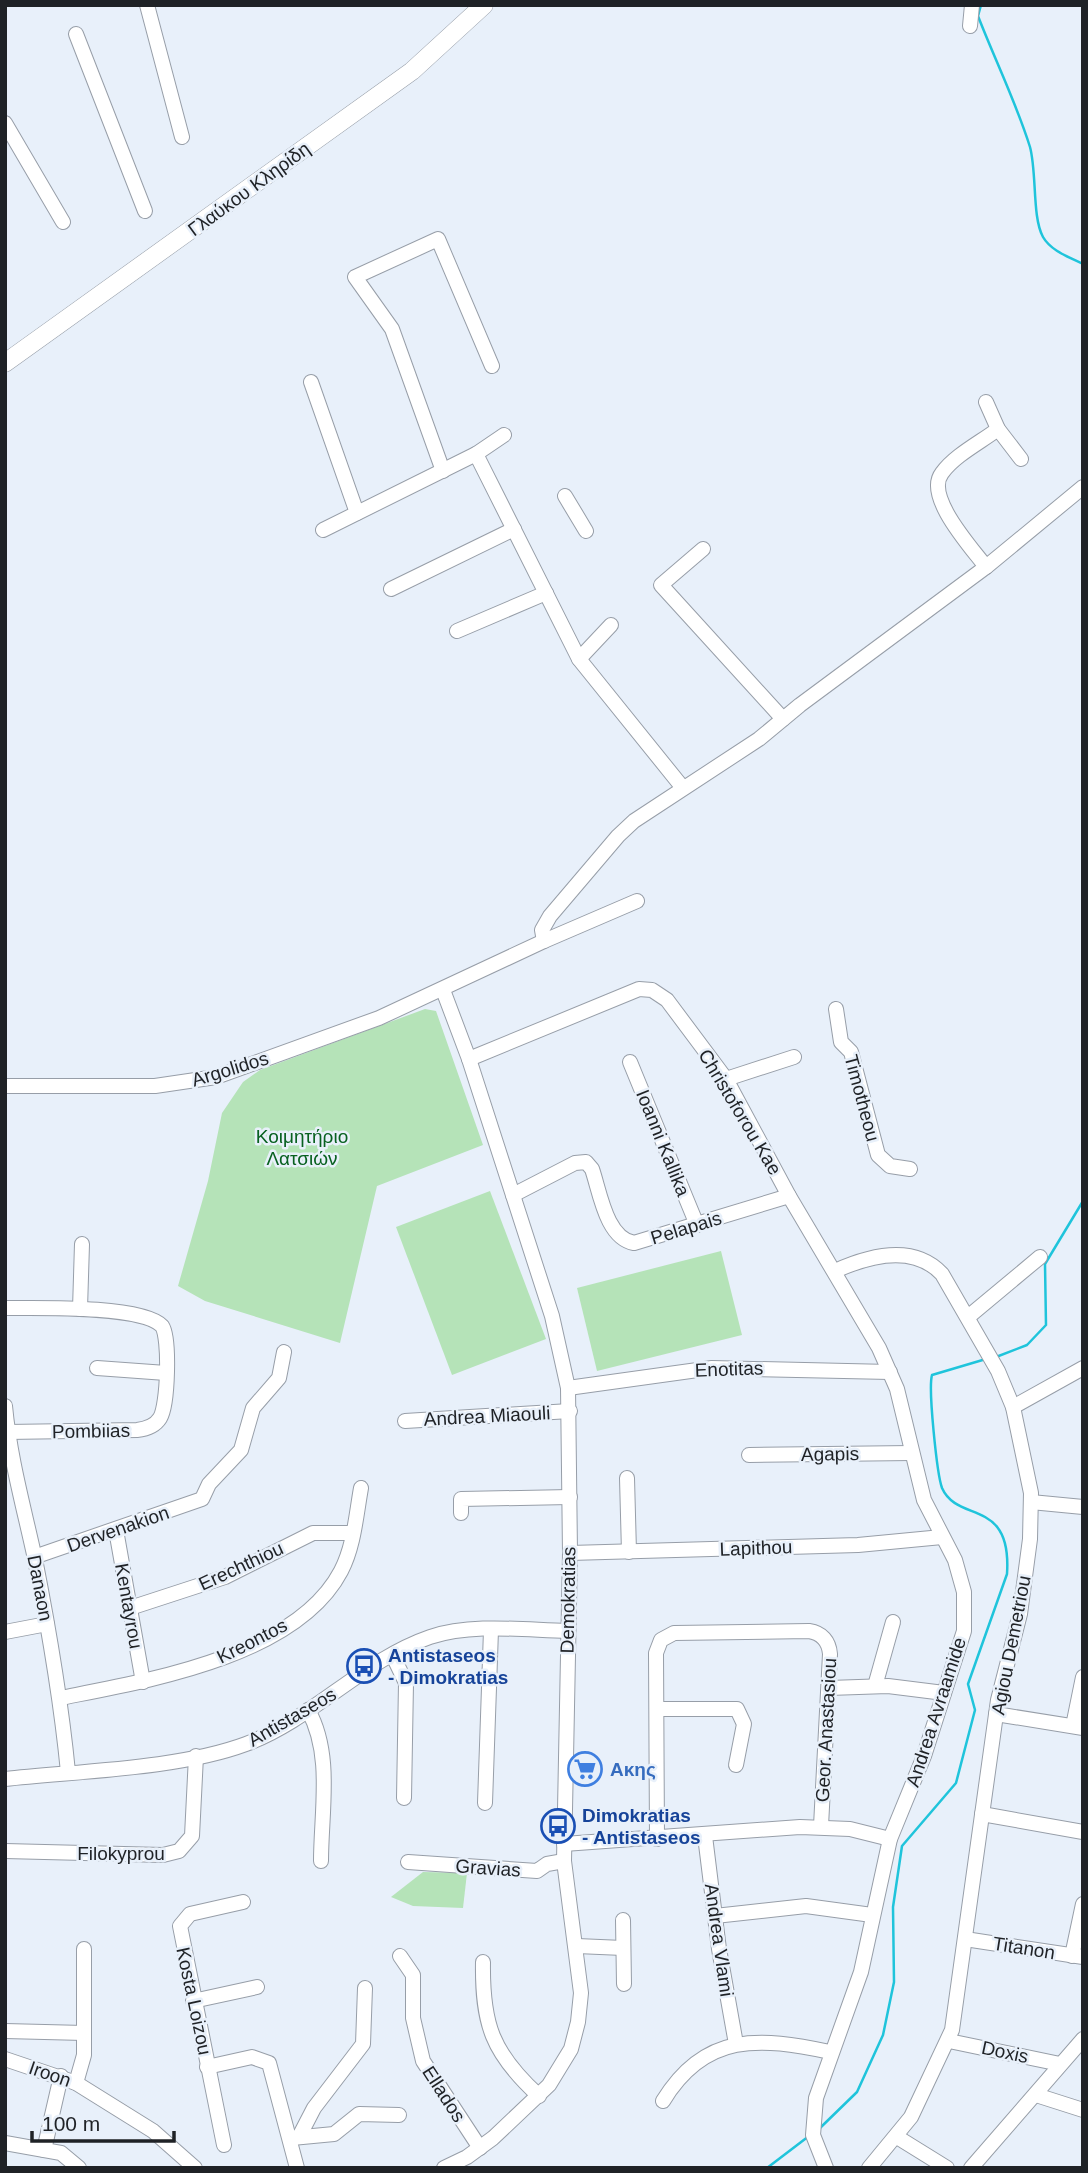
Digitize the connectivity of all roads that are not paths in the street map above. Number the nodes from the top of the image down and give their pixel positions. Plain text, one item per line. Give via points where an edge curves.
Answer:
1 (147, 5) edge
2 (484, 5) edge
3 (972, 5) edge
4 (970, 26) dead end
5 (76, 34) dead end
6 (5, 123) edge
7 (182, 137) dead end
8 (145, 211) dead end
9 (62, 222) dead end
10 (5, 363) edge
11 (492, 366) dead end
12 (311, 382) dead end
13 (986, 402) dead end
14 (998, 429) junction
15 (504, 435) dead end
16 (476, 454) junction
17 (1021, 459) dead end
18 (443, 471) junction
19 (1083, 488) edge
20 (565, 496) dead end
21 (357, 513) junction
22 (513, 529) junction
23 (323, 530) dead end
24 (586, 531) dead end
25 (703, 549) dead end
26 (985, 567) junction
27 (391, 589) dead end
28 (546, 593) junction
29 (611, 625) dead end
30 (457, 631) dead end
31 (579, 659) junction
32 (783, 719) junction
33 (683, 788) junction
34 (638, 901) dead end
35 (544, 941) junction
36 (443, 990) junction
37 (836, 1009) dead end
38 (794, 1057) dead end
39 (470, 1059) junction
40 (629, 1062) dead end
41 (726, 1079) junction
42 (5, 1086) edge
43 (911, 1169) dead end
44 (513, 1195) junction
45 (789, 1196) junction
46 (697, 1225) junction
47 (82, 1244) dead end
48 (1040, 1256) dead end
49 (835, 1271) junction
50 (5, 1308) edge
51 (80, 1309) junction
52 (968, 1317) junction
53 (284, 1352) dead end
54 (97, 1368) dead end
55 (1083, 1368) edge
56 (890, 1372) junction
57 (166, 1373) junction
58 (568, 1388) junction
59 (5, 1406) edge
60 (1013, 1408) junction
61 (570, 1411) junction
62 (405, 1421) dead end
63 (7, 1432) junction
64 (912, 1453) junction
65 (749, 1455) dead end
66 (627, 1478) dead end
67 (10, 1479) edge
68 (361, 1488) dead end
69 (570, 1497) junction
70 (1031, 1502) junction
71 (1083, 1507) edge
72 (461, 1513) dead end
73 (116, 1530) junction
74 (352, 1533) junction
75 (942, 1537) junction
76 (629, 1552) junction
77 (570, 1553) junction
78 (34, 1557) junction
79 (130, 1608) junction
80 (893, 1622) dead end
81 (47, 1624) junction
82 (491, 1630) junction
83 (567, 1631) junction
84 (5, 1632) edge
85 (393, 1656) junction
86 (1083, 1677) edge
87 (143, 1682) junction
88 (875, 1686) junction
89 (829, 1688) junction
90 (944, 1693) junction
91 (60, 1698) junction
92 (657, 1709) junction
93 (308, 1710) junction
94 (996, 1714) junction
95 (1078, 1727) edge
96 (196, 1756) junction
97 (736, 1765) dead end
98 (68, 1772) junction
99 (5, 1779) edge
100 (404, 1798) dead end
101 (485, 1803) dead end
102 (982, 1814) junction
103 (821, 1826) junction
104 (1083, 1832) edge
105 (705, 1836) junction
106 (657, 1839) junction
107 (890, 1839) junction
108 (564, 1844) junction
109 (5, 1851) edge
110 (321, 1861) dead end
111 (564, 1861) junction
112 (408, 1862) dead end
113 (243, 1902) dead end
114 (1083, 1903) edge
115 (872, 1915) junction
116 (715, 1916) junction
117 (623, 1920) dead end
118 (965, 1939) junction
119 (577, 1946) junction
120 (624, 1948) junction
121 (84, 1949) dead end
122 (400, 1956) dead end
123 (1077, 1957) edge
124 (483, 1962) dead end
125 (624, 1984) dead end
126 (257, 1987) dead end
127 (365, 1988) dead end
128 (194, 2001) junction
129 (5, 2031) edge
130 (84, 2033) junction
131 (1083, 2039) edge
132 (949, 2041) junction
133 (736, 2044) junction
134 (830, 2052) junction
135 (5, 2059) edge
136 (1060, 2064) junction
137 (208, 2067) junction
138 (61, 2076) junction
139 (76, 2083) junction
140 (1036, 2095) junction
141 (539, 2096) junction
142 (663, 2101) dead end
143 (1083, 2110) edge
144 (399, 2115) dead end
145 (295, 2137) junction
146 (897, 2137) junction
147 (5, 2143) edge
148 (224, 2145) dead end
149 (480, 2148) junction
150 (44, 2150) junction
151 (79, 2168) edge
152 (195, 2168) edge
153 (297, 2168) edge
154 (444, 2168) edge
155 (826, 2168) edge
156 (869, 2168) edge
157 (947, 2168) edge
158 (971, 2168) edge

1 - 7 street
2 - 10 main road, Γλαύκου Κληρίδη via 412,71
3 - 4 street
5 - 8 street
6 - 9 street
11 - 18 street via 438,239 355,277 392,329
12 - 21 street
13 - 14 street
14 - 17 street
14 - 26 street via 941,474 937,486 940,502
15 - 16 street
16 - 18 street
16 - 22 street
18 - 21 street
19 - 26 street
20 - 24 street
21 - 23 street
22 - 27 street
22 - 28 street
25 - 32 street via 661,586
26 - 32 street
28 - 30 street
28 - 31 street
29 - 31 street
31 - 33 street
32 - 33 street via 740,753
33 - 35 street via 618,835 546,920
34 - 35 street, Argolidos
35 - 36 street, Argolidos
36 - 39 street, Demokratias
36 - 42 street, Argolidos via 206,1080 155,1086
37 - 43 street, Timotheou via 841,1042 851,1052 878,1156 887,1164
38 - 41 street
39 - 41 street, Christoforou Kae via 646,989 672,1006
39 - 44 street, Demokratias
40 - 46 street, Ioanni Kallika
41 - 45 street, Christoforou Kae
44 - 46 street, Pelapais via 582,1161 592,1169 612,1227 622,1239 640,1242
44 - 58 street, Demokratias via 552,1316
45 - 46 street, Pelapais
45 - 49 street, Andrea Avraamide
47 - 51 street
48 - 52 street
49 - 52 street, Agiou Demetriou via 888,1255 925,1260 942,1274
49 - 56 street, Andrea Avraamide
50 - 51 street
51 - 57 street, Pombiias via 147,1318 162,1326 167,1339
52 - 60 street, Agiou Demetriou
53 - 73 street, Dervenakion via 279,1378 253,1408 241,1450 209,1484 202,1499
54 - 57 street
55 - 60 street
56 - 58 street, Enotitas via 712,1368
56 - 64 street, Andrea Avraamide
57 - 63 street, Pombiias via 164,1407 149,1427
58 - 61 street, Demokratias
59 - 63 street, Danaon
60 - 70 street, Agiou Demetriou
61 - 62 street, Andrea Miaouli
61 - 69 street, Demokratias
63 - 67 street, Danaon
64 - 65 street, Agapis
64 - 75 street, Andrea Avraamide via 924,1500
66 - 76 street
67 - 78 street, Danaon
68 - 74 street, Kreontos
69 - 72 street via 461,1499
69 - 77 street, Demokratias
70 - 71 street
70 - 94 street, Agiou Demetriou via 1020,1614
73 - 78 street, Dervenakion
73 - 79 street, Kentayrou
74 - 79 street, Erechthiou via 313,1533 225,1577
74 - 87 street, Kreontos via 346,1561 335,1581 293,1620 228,1657
75 - 76 street, Lapithou via 858,1545
75 - 90 street, Andrea Avraamide via 958,1570 966,1613
76 - 77 street, Lapithou
77 - 83 street, Demokratias
78 - 81 street, Danaon
79 - 87 street, Kentayrou
80 - 88 street
81 - 84 street
81 - 91 street, Danaon
82 - 83 street, Antistaseos
82 - 85 street, Antistaseos via 435,1636
82 - 101 street
83 - 108 street, Demokratias
85 - 93 street, Antistaseos
85 - 100 street via 406,1683
86 - 95 street
87 - 91 street, Kreontos
88 - 89 street
88 - 90 street
89 - 92 street, Geor. Anastasiou via 830,1650 822,1636 806,1631 671,1634 661,1640 656,1653
89 - 103 street, Geor. Anastasiou
90 - 107 street, Andrea Avraamide
91 - 98 street, Danaon
92 - 97 street via 737,1709 744,1724
92 - 106 street
93 - 96 street, Antistaseos via 249,1743
93 - 110 street via 323,1749
94 - 95 street
94 - 102 street, Agiou Demetriou
96 - 98 street, Antistaseos
96 - 109 street, Filokyprou via 192,1836 179,1851 163,1855
98 - 99 street, Antistaseos
102 - 104 street
102 - 118 street, Agiou Demetriou
103 - 105 street
103 - 107 street
105 - 106 street
105 - 116 street, Andrea Vlami
106 - 108 street
107 - 115 street, Andrea Avraamide
108 - 111 street, Demokratias
111 - 112 street, Gravias via 537,1871
111 - 119 street, Demokratias
113 - 128 street, Kosta Loizou via 194,1912 181,1920
114 - 123 street
115 - 116 street via 806,1906
115 - 134 street, Andrea Avraamide via 861,1972
116 - 133 street, Andrea Vlami
117 - 120 street
118 - 123 street, Titanon
118 - 132 street, Agiou Demetriou
119 - 120 street
119 - 141 street, Demokratias via 581,1993 577,2031 567,2058
120 - 125 street
121 - 130 street
122 - 149 street, Ellados via 413,1975 413,2018 422,2061
124 - 141 street via 486,2020 506,2061
126 - 128 street
127 - 145 street via 363,2044
128 - 137 street, Kosta Loizou
129 - 130 street
130 - 139 street via 83,2063
131 - 136 street
132 - 136 street, Doxis
132 - 146 street, Agiou Demetriou
133 - 134 street via 772,2042
133 - 142 street via 690,2067
134 - 155 street, Andrea Avraamide via 816,2098 813,2134
135 - 138 street, Iroon
136 - 140 street
137 - 145 street via 249,2057 270,2063
137 - 148 street, Kosta Loizou
138 - 139 street, Iroon
138 - 150 street
139 - 152 street, Iroon via 153,2131
140 - 143 street
140 - 158 street
141 - 149 street, Demokratias
144 - 145 street via 359,2114 334,2134
145 - 153 street
146 - 156 street, Agiou Demetriou
146 - 157 street
147 - 150 street
149 - 154 street, Demokratias
150 - 151 street via 66,2156

